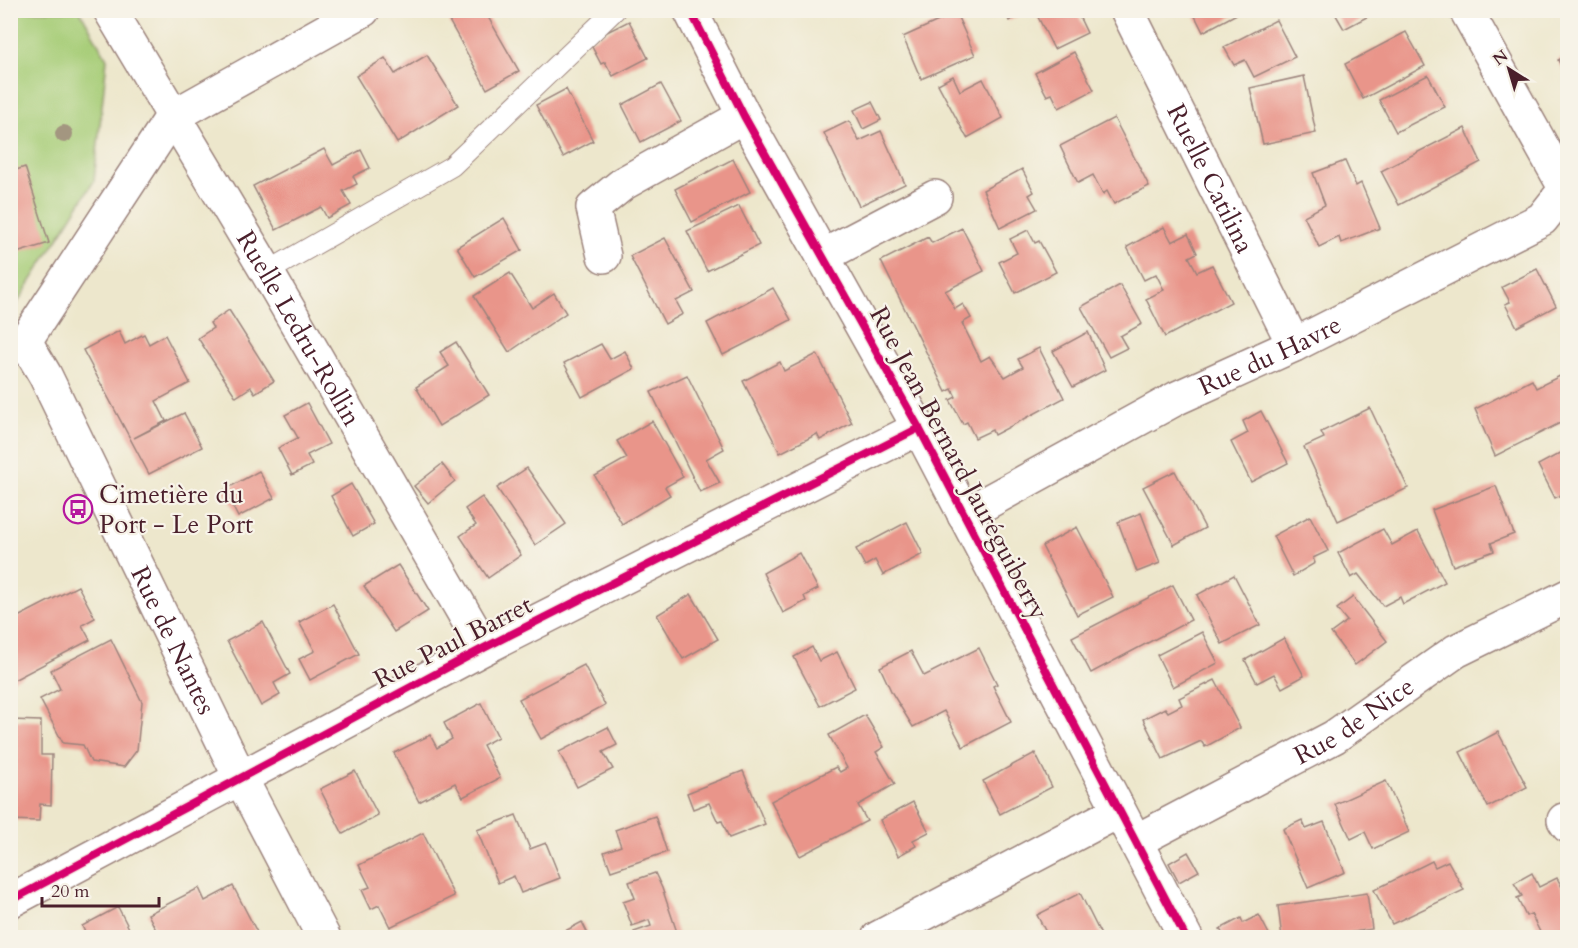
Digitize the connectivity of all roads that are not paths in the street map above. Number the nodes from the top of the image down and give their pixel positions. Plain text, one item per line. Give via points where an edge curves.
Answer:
1 (110, 10) edge
2 (363, 10) edge
3 (615, 10) edge
4 (690, 10) edge
5 (1127, 10) edge
6 (1466, 10) edge
7 (744, 116) junction
8 (172, 117) junction
9 (1567, 190) edge
10 (935, 197) dead end
11 (604, 256) dead end
12 (823, 256) junction
13 (267, 272) junction
14 (18, 345) edge
15 (1294, 345) junction
16 (919, 428) junction
17 (964, 515) junction
18 (1568, 596) edge
19 (484, 648) junction
20 (240, 777) junction
21 (1119, 811) junction
22 (1136, 841) junction
23 (10, 901) edge
24 (324, 938) edge
25 (878, 938) edge
26 (1186, 938) edge

1 - 8 street, Ruelle Ledru-Rollin
2 - 8 street
3 - 13 lane via 452,166
4 - 7 street, Rue Jean Bernard Jauréguiberry
5 - 15 street, Ruelle Catilina
6 - 9 street
7 - 11 street via 624,183 593,208
7 - 12 street, Rue Jean Bernard Jauréguiberry
8 - 13 street, Ruelle Ledru-Rollin
8 - 14 street
9 - 15 street, Rue du Havre via 1542,219
10 - 12 street
12 - 16 street, Rue Jean Bernard Jauréguiberry
13 - 19 street, Ruelle Ledru-Rollin
14 - 20 street, Rue de Nantes via 45,375
15 - 17 street, Rue du Havre via 1177,399
16 - 17 street, Rue Jean Bernard Jauréguiberry
16 - 19 street, Rue Paul Barret
17 - 21 street, Rue Jean Bernard Jauréguiberry
18 - 22 street, Rue de Nice via 1456,651 1335,737
19 - 20 street, Rue Paul Barret
20 - 23 street, Rue Paul Barret
20 - 24 street, Rue de Nantes
21 - 22 street, Rue Jean Bernard Jauréguiberry
21 - 25 street
22 - 26 street, Rue Jean Bernard Jauréguiberry

